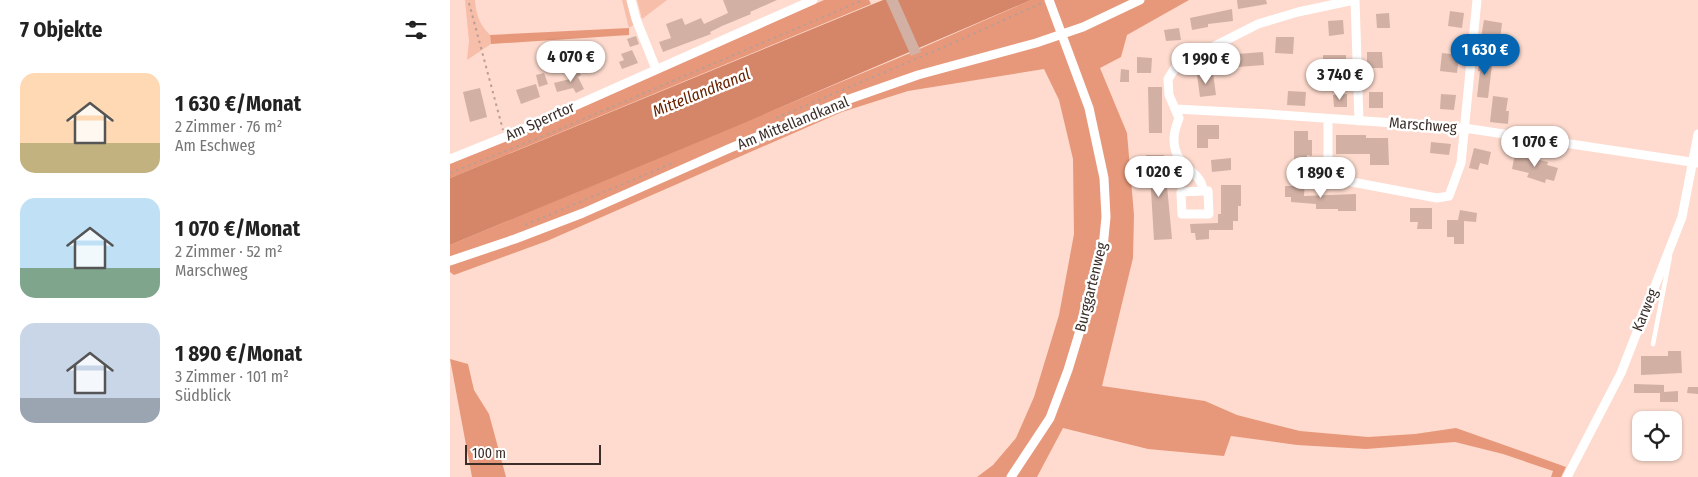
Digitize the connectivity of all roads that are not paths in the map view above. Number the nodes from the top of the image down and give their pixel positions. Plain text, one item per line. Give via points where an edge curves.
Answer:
1 (631, 0) edge
2 (814, 0) edge
3 (1049, 0) edge
4 (1140, 0) edge
5 (1354, 0) edge
6 (1477, 0) edge
7 (1061, 34) junction
8 (656, 69) junction
9 (1176, 109) junction
10 (1328, 119) junction
11 (1359, 121) junction
12 (1464, 128) junction
13 (1698, 134) edge
14 (450, 159) edge
15 (1695, 163) edge
16 (1203, 191) dead end
17 (1674, 238) junction
18 (450, 261) edge
19 (1653, 344) dead end
20 (1011, 477) edge
21 (1567, 477) edge

1 - 8 street
2 - 8 street, Am Sperrtor
3 - 7 street, Burggartenweg
4 - 7 street, Am Mittellandkanal
5 - 9 street via 1258,24 1187,60 1175,68 1168,79 1169,95
5 - 11 street
6 - 12 street
7 - 18 street, Am Mittellandkanal via 918,75 838,103 583,213
7 - 20 street, Burggartenweg via 1089,108 1104,178 1106,217 1102,258 1050,418
8 - 14 street, Am Sperrtor
9 - 10 street, Marschweg
9 - 16 street via 1179,118 1174,136 1175,150 1181,162 1203,185
10 - 11 street, Marschweg
10 - 12 street via 1328,170 1336,179 1437,198 1449,196 1460,163
11 - 12 street, Marschweg
12 - 15 street, Marschweg
13 - 15 street, Karweg
15 - 17 street, Karweg
17 - 19 lane
17 - 21 street, Karweg via 1620,373

